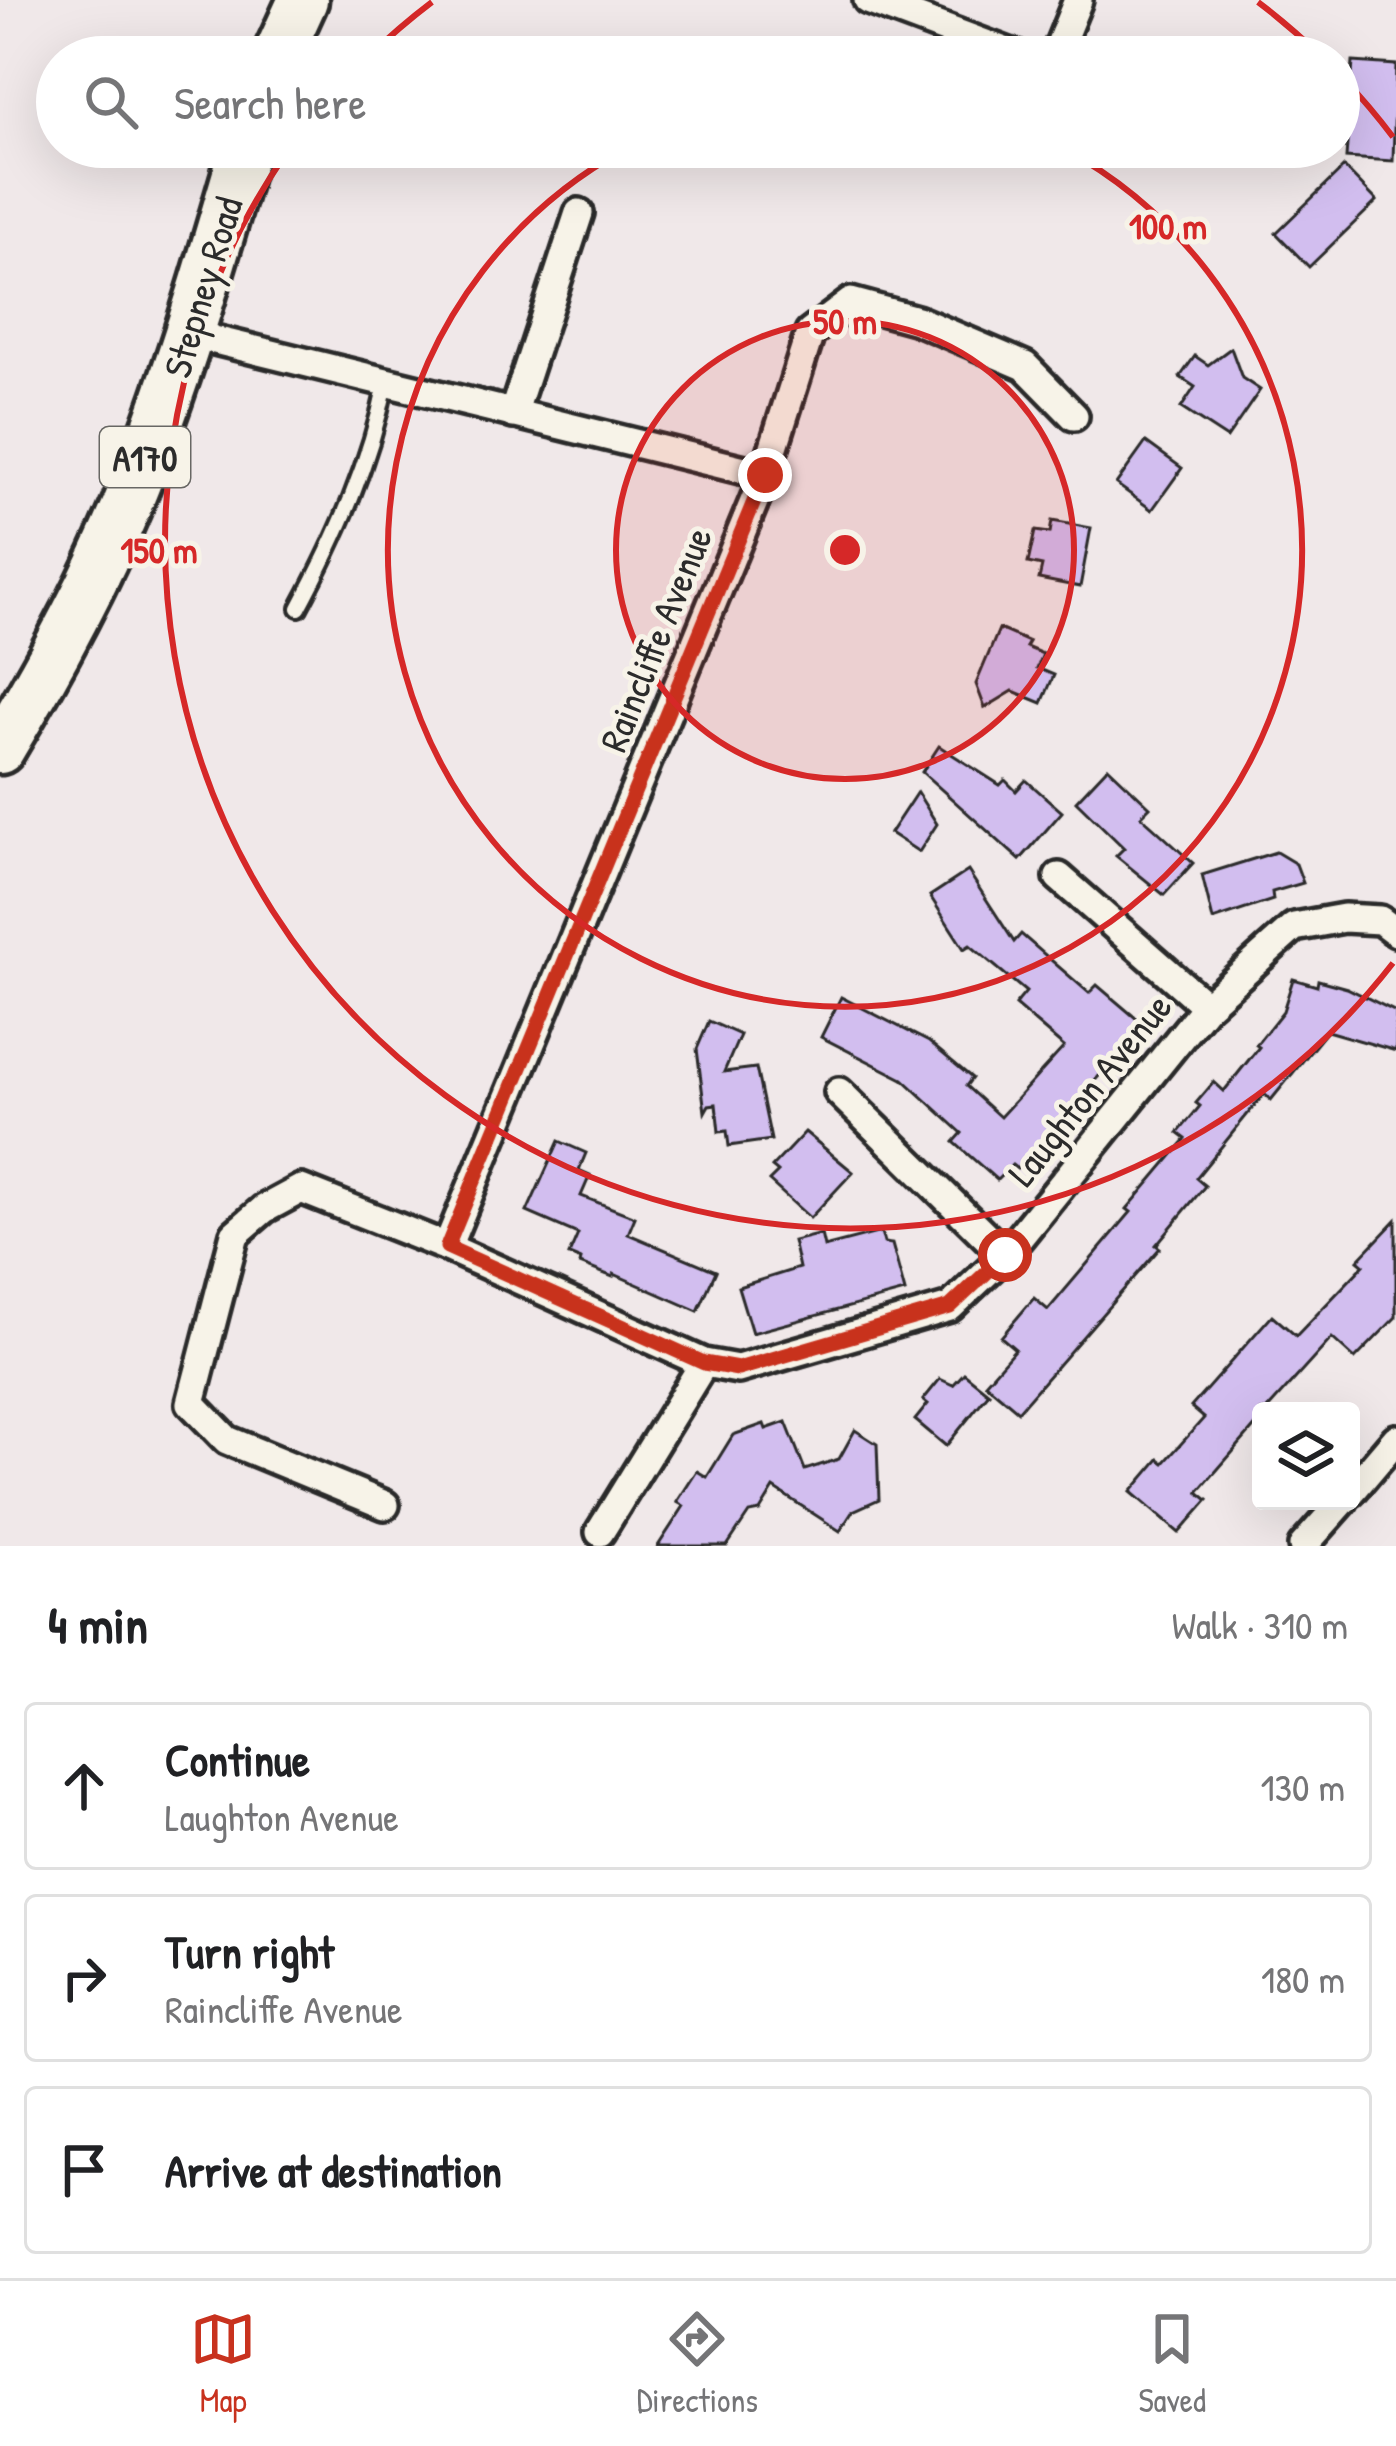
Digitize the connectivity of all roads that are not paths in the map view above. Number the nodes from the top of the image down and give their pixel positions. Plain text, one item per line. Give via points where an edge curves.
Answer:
1 (302, 0) edge
2 (868, 0) edge
3 (1078, 0) edge
4 (286, 36) edge
5 (963, 36) edge
6 (1063, 36) edge
7 (239, 168) edge
8 (579, 213) dead end
9 (190, 334) junction
10 (386, 383) junction
11 (512, 414) junction
12 (1074, 416) dead end
13 (765, 475) junction
14 (299, 608) dead end
15 (0, 749) edge
16 (1059, 877) dead end
17 (1396, 932) edge
18 (1206, 1006) junction
19 (839, 1092) dead end
20 (447, 1247) junction
21 (1005, 1255) junction
22 (704, 1363) junction
23 (1396, 1439) edge
24 (1360, 1481) edge
25 (385, 1504) dead end
26 (1335, 1510) edge
27 (600, 1532) dead end
28 (1303, 1546) edge

1 - 4 highway
2 - 5 street
3 - 6 street
7 - 9 highway, Stepney Road / A170
8 - 11 street
9 - 10 street
9 - 15 highway, Stepney Road / A170 via 118,524
10 - 11 street
10 - 14 lane via 347,512
11 - 13 street
12 - 13 street, Raincliffe Avenue via 1025,366 851,302 810,333
13 - 20 street, Raincliffe Avenue
16 - 18 street
17 - 18 street, Laughton Avenue via 1380,920 1344,918 1294,927
18 - 21 street, Laughton Avenue
19 - 21 street
20 - 22 street, Laughton Avenue
20 - 25 street, Laughton Avenue via 301,1189 264,1209 235,1234 191,1403 227,1440
21 - 22 street, Laughton Avenue via 950,1307 738,1369
22 - 27 street
23 - 24 street
26 - 28 street

